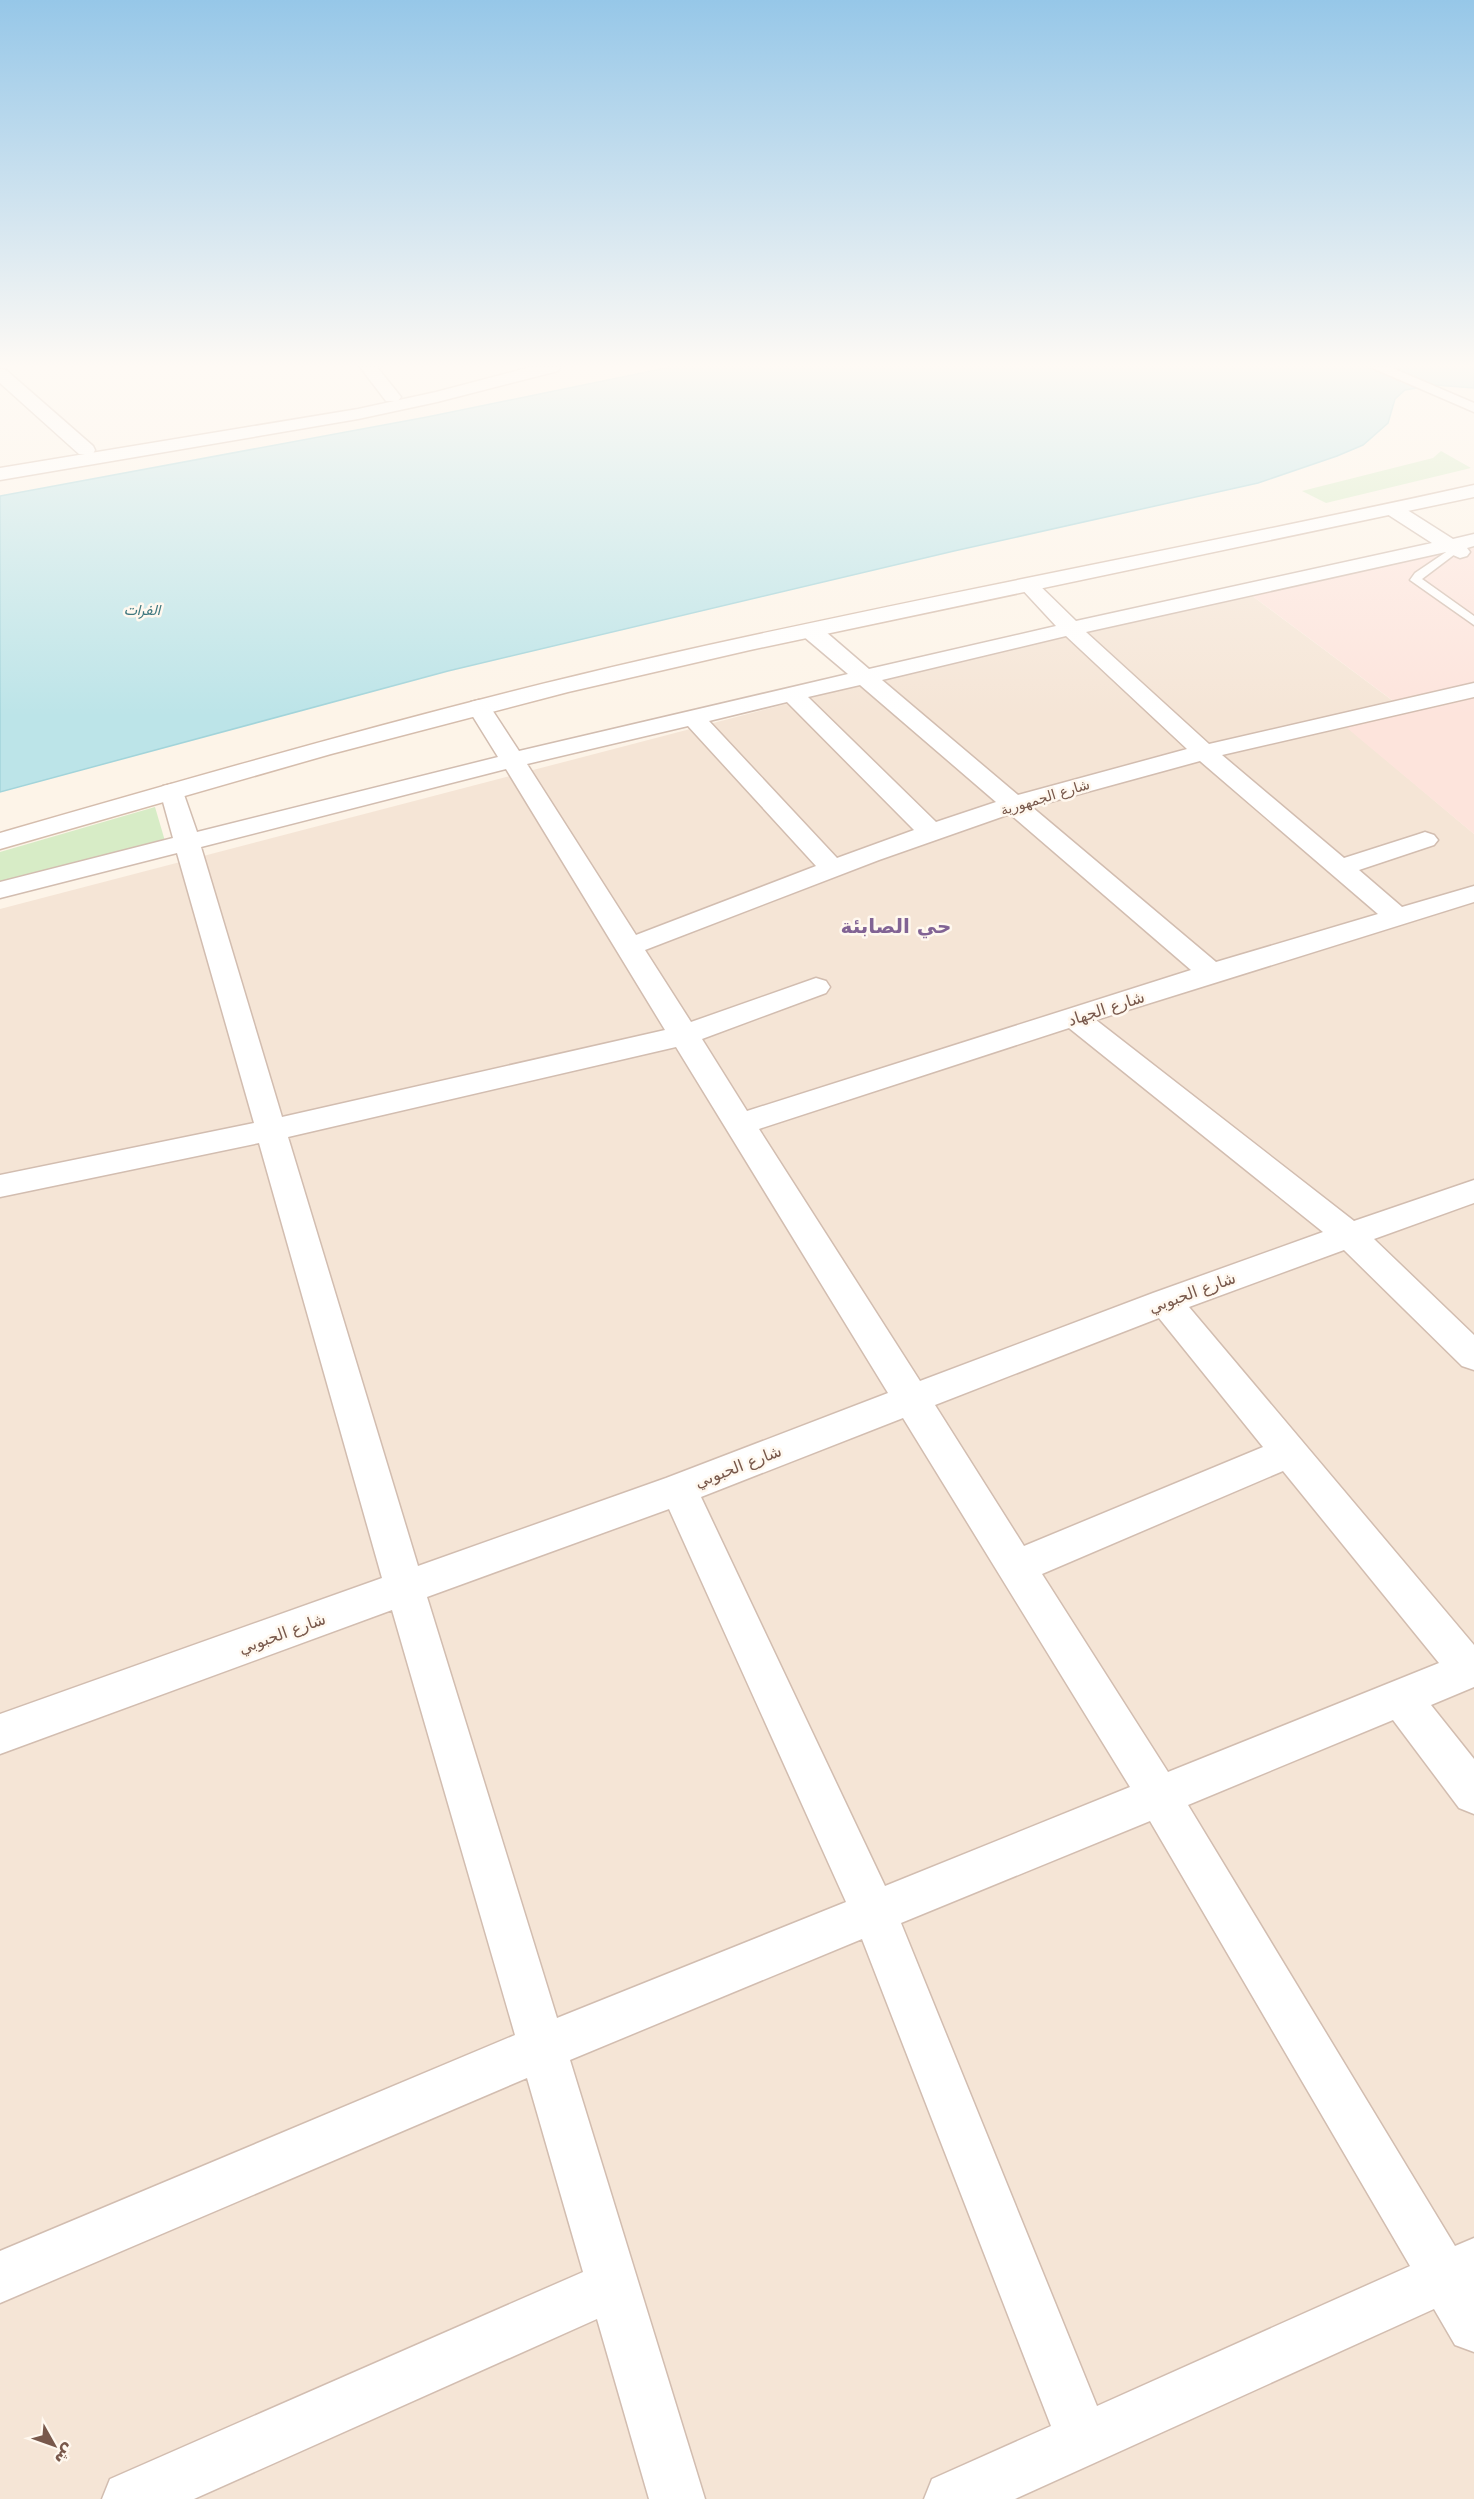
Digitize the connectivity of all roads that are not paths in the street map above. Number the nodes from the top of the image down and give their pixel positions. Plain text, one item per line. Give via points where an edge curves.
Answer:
1 (1445, 484) edge
2 (1474, 492) edge
3 (1394, 510) junction
4 (1460, 545) edge
5 (1474, 561) edge
6 (1028, 585) junction
7 (923, 601) junction
8 (1474, 621) edge
9 (1069, 628) junction
10 (811, 631) junction
11 (867, 678) junction
12 (1474, 690) edge
13 (794, 695) junction
14 (479, 707) junction
15 (694, 718) junction
16 (1204, 751) junction
17 (513, 760) junction
18 (172, 791) junction
19 (1016, 804) junction
20 (0, 820) edge
21 (932, 833) junction
22 (1425, 840) dead end
23 (0, 841) edge
24 (187, 845) junction
25 (1340, 868) junction
26 (833, 869) junction
27 (0, 891) edge
28 (1474, 894) edge
29 (1396, 916) junction
30 (629, 947) junction
31 (1211, 974) junction
32 (816, 987) dead end
33 (1075, 1018) junction
34 (684, 1035) junction
35 (740, 1124) junction
36 (272, 1130) junction
37 (0, 1186) edge
38 (1474, 1191) edge
39 (1348, 1235) junction
40 (1165, 1302) junction
41 (1474, 1356) edge
42 (911, 1398) junction
43 (1289, 1452) junction
44 (679, 1489) junction
45 (1016, 1567) junction
46 (405, 1589) junction
47 (1472, 1669) edge
48 (1401, 1698) junction
49 (0, 1734) edge
50 (1474, 1794) edge
51 (1159, 1796) junction
52 (874, 1913) junction
53 (543, 2047) junction
54 (1460, 2271) edge
55 (0, 2277) edge
56 (613, 2285) junction
57 (1474, 2326) edge
58 (1084, 2439) junction
59 (130, 2499) edge
60 (677, 2499) edge
61 (952, 2499) edge

1 - 7 street
2 - 3 street
3 - 4 street
3 - 6 street
4 - 5 street
4 - 8 lane via 1416,580
4 - 9 street
6 - 7 street
6 - 9 street
7 - 10 street
7 - 20 street via 504,684
9 - 11 street
9 - 16 street
10 - 11 street
10 - 14 street
11 - 13 street
11 - 19 street
12 - 16 street, شارع الجمهورية
13 - 15 street
13 - 21 street
14 - 17 street
14 - 18 street
15 - 17 street
15 - 26 street
16 - 19 street, شارع الجمهورية
16 - 25 street
17 - 24 street
17 - 30 street
18 - 23 street
18 - 24 street
19 - 21 street, شارع الجمهورية
19 - 31 street
21 - 26 street, شارع الجمهورية
22 - 25 street
24 - 27 street
24 - 36 street
25 - 29 street
26 - 30 street, شارع الجمهورية
28 - 29 street, شارع الجهاد
29 - 31 street, شارع الجهاد
30 - 34 street
31 - 33 street, شارع الجهاد
32 - 34 street
33 - 35 street, شارع الجهاد
33 - 39 street
34 - 35 street
34 - 36 street
35 - 42 street
36 - 37 street
36 - 46 street
38 - 39 street, شارع الحبوبي
39 - 40 street, شارع الحبوبي
39 - 41 street
40 - 42 street, شارع الحبوبي
40 - 43 street
42 - 44 street, شارع الحبوبي
42 - 45 street
43 - 45 street
43 - 47 street
44 - 46 street, شارع الحبوبي
44 - 52 street
45 - 51 street
46 - 49 street, شارع الحبوبي
46 - 53 street
47 - 48 street
48 - 50 street
48 - 51 street
51 - 52 street
51 - 54 street
52 - 53 street
52 - 58 street
53 - 55 street
53 - 56 street
54 - 57 street
54 - 58 street
56 - 59 street
56 - 60 street
58 - 61 street

